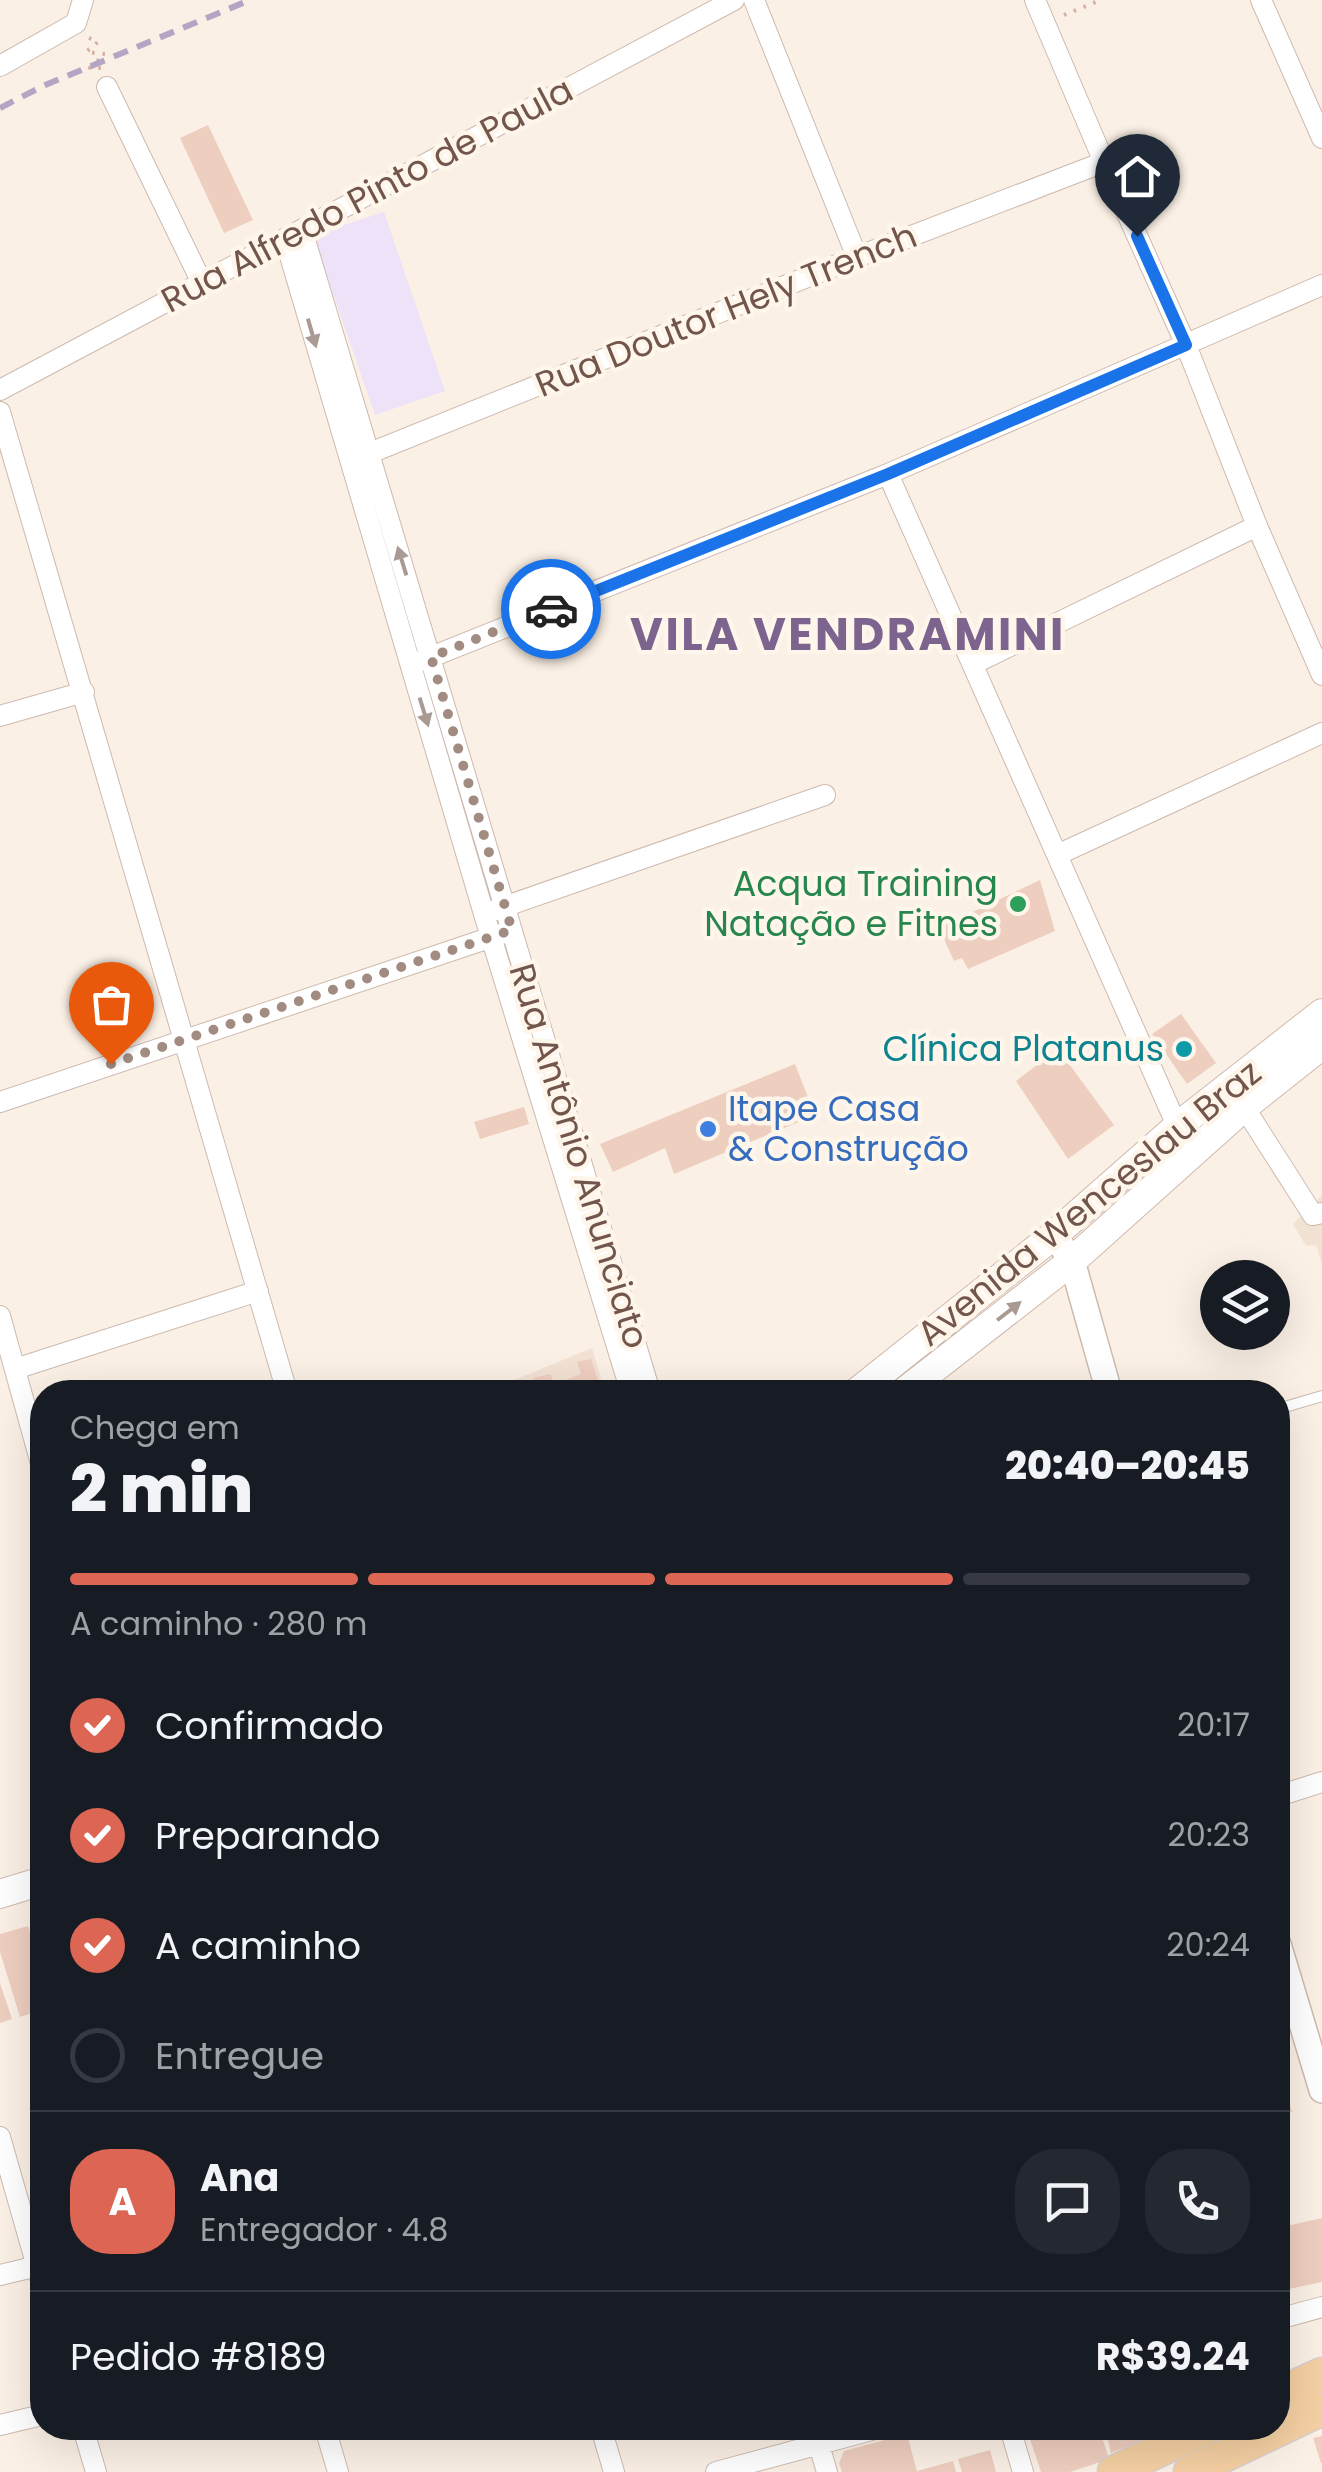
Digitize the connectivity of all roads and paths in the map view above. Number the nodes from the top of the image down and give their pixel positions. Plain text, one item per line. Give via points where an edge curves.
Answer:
1 (83, 0) edge
2 (734, 0) edge
3 (754, 0) edge
4 (1036, 0) edge
5 (1101, 0) edge
6 (1261, 0) edge
7 (1046, 23) junction
8 (66, 29) junction
9 (0, 66) edge
10 (110, 77) joint
11 (1322, 138) edge
12 (1104, 162) junction
13 (294, 234) junction
14 (857, 257) junction
15 (202, 283) junction
16 (1322, 284) edge
17 (1186, 345) junction
18 (0, 390) edge
19 (0, 412) edge
20 (370, 453) junction
21 (349, 460) junction
22 (888, 474) junction
23 (1257, 526) junction
24 (413, 597) junction
25 (392, 604) junction
26 (431, 657) junction
27 (973, 664) junction
28 (410, 666) junction
29 (1322, 675) edge
30 (84, 692) junction
31 (0, 716) edge
32 (1322, 733) edge
33 (825, 796) dead end
34 (1057, 855) junction
35 (505, 906) junction
36 (484, 914) junction
37 (502, 934) junction
38 (1322, 1014) edge
39 (185, 1039) junction
40 (1322, 1046) edge
41 (0, 1102) edge
42 (1244, 1107) junction
43 (1178, 1126) junction
44 (1190, 1155) junction
45 (1322, 1213) edge
46 (1054, 1235) junction
47 (1072, 1261) junction
48 (258, 1291) junction
49 (0, 1316) edge
50 (626, 1346) junction
51 (15, 1369) junction
52 (284, 1380) edge
53 (630, 1380) edge
54 (644, 1380) edge
55 (881, 1380) edge
56 (919, 1380) edge
57 (1106, 1380) edge
58 (1322, 1396) edge
59 (1290, 1405) edge
60 (30, 1423) edge
61 (1322, 1782) edge
62 (1290, 1792) edge
63 (30, 1885) edge
64 (0, 1894) edge
65 (1290, 1984) edge
66 (1322, 2090) edge
67 (0, 2137) edge
68 (6, 2176) edge
69 (30, 2242) edge
70 (30, 2273) edge
71 (0, 2275) edge
72 (1322, 2307) edge
73 (1290, 2316) edge
74 (1322, 2374) edge
75 (1290, 2389) edge
76 (1322, 2409) edge
77 (30, 2418) edge
78 (0, 2424) edge
79 (1290, 2424) edge
80 (87, 2440) edge
81 (329, 2440) edge
82 (605, 2440) edge
83 (805, 2440) edge
84 (817, 2440) edge
85 (1014, 2440) edge
86 (1178, 2440) edge
87 (1257, 2440) edge
88 (96, 2472) edge
89 (338, 2472) edge
90 (614, 2472) edge
91 (716, 2472) edge
92 (827, 2472) edge
93 (1023, 2472) edge
94 (1114, 2472) edge
95 (1190, 2472) edge

1 - 8 street via 76,23
2 - 13 street, Rua Alfredo Pinto de Paula
3 - 14 street
4 - 7 street
5 - 7 path
6 - 11 street
7 - 12 street
8 - 9 street
8 - 10 path via 98,42 86,52 104,54 90,68
10 - 15 street
12 - 14 street, Rua Doutor Hely Trench
12 - 17 street
13 - 15 street, Rua Alfredo Pinto de Paula
13 - 20 street, Rua Antônio Anunciato
13 -> 21 street, Rua Antônio Anunciato
14 - 20 street, Rua Doutor Hely Trench
15 - 18 street, Rua Alfredo Pinto de Paula
16 - 17 street
17 - 22 street
17 - 23 street
19 - 30 street
20 - 21 street, Rua Doutor Hely Trench
24 -> 20 street, Rua Antônio Anunciato
21 - 25 street, Rua Antônio Anunciato
22 - 26 street
22 - 27 street
23 - 27 street
23 - 29 street
24 - 25 street
24 - 26 street, Rua Antônio Anunciato
25 - 28 street, Rua Antônio Anunciato
26 - 28 street
26 - 35 street, Rua Antônio Anunciato
27 - 34 street
28 -> 36 street, Rua Antônio Anunciato
30 - 31 street
30 - 39 street
32 - 34 street
33 - 35 street
34 - 43 street
35 - 36 street
35 - 37 street, Rua Antônio Anunciato
36 - 37 street, Rua Antônio Anunciato
37 - 39 street
37 - 50 street, Rua Antônio Anunciato
38 - 43 main road, Avenida Wenceslau Braz
39 - 41 street
39 - 48 street
40 - 42 main road, Avenida Wenceslau Braz
42 - 44 main road, Avenida Wenceslau Braz
42 - 45 street via 1313,1216
43 - 44 street
43 - 46 main road, Avenida Wenceslau Braz
44 - 47 main road, Avenida Wenceslau Braz
46 - 47 street
46 - 55 main road, Avenida Wenceslau Braz
56 -> 47 main road, Avenida Wenceslau Braz
47 - 57 street
48 - 51 street
48 - 52 street
49 - 51 street
50 - 53 street, Rua Antônio Anunciato
50 - 54 street, Rua Antônio Anunciato
51 - 60 street
58 - 59 lane
61 - 62 street
63 - 64 main road
65 - 66 street
67 - 68 street
68 - 69 street
70 - 71 street
72 - 73 street
74 - 75 main road
76 - 79 main road
77 - 78 street
80 - 88 street
81 - 89 street
82 - 90 street
83 - 91 street
84 - 92 street
85 - 93 street
86 - 94 main road
87 - 95 main road

